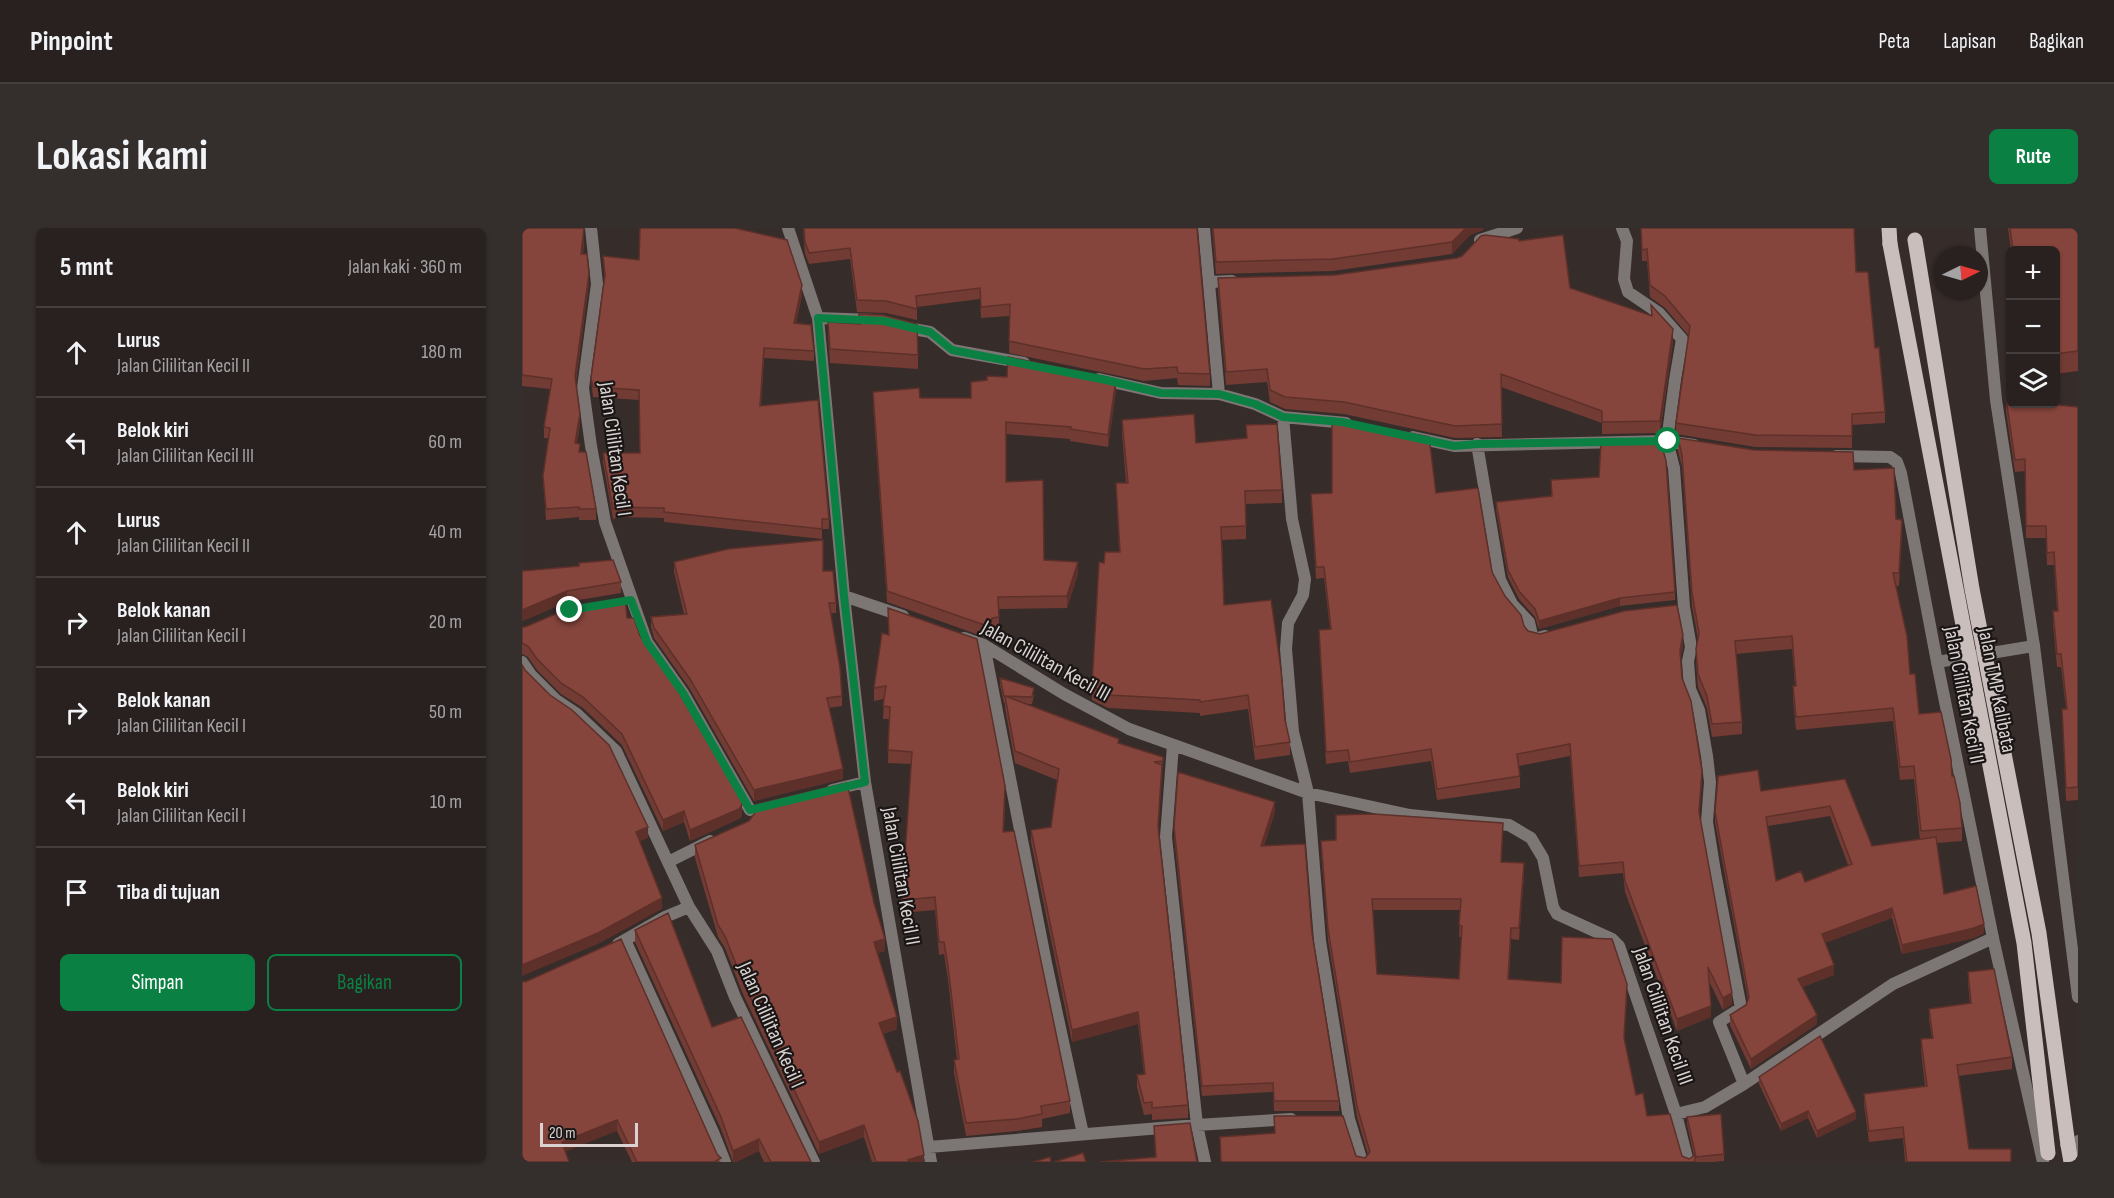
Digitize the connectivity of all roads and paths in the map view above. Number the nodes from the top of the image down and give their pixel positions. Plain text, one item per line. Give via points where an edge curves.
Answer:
1 (591, 228) edge
2 (788, 228) edge
3 (1204, 228) edge
4 (1517, 228) edge
5 (1622, 228) edge
6 (1889, 228) edge
7 (1915, 228) edge
8 (1980, 228) edge
9 (1470, 248) edge
10 (1244, 281) edge
11 (1209, 282) junction
12 (818, 318) junction
13 (1031, 365) edge
14 (1084, 376) edge
15 (1219, 394) junction
16 (1996, 400) junction
17 (2006, 401) edge
18 (1283, 417) junction
19 (1353, 425) edge
20 (1398, 434) edge
21 (1668, 441) junction
22 (1477, 444) junction
23 (1711, 448) edge
24 (1825, 457) edge
25 (844, 596) junction
26 (920, 622) edge
27 (1559, 632) edge
28 (952, 633) edge
29 (984, 645) junction
30 (2034, 646) junction
31 (522, 662) edge
32 (1937, 662) junction
33 (1173, 746) junction
34 (865, 782) junction
35 (821, 792) edge
36 (1308, 793) junction
37 (754, 812) edge
38 (718, 837) edge
39 (668, 862) junction
40 (689, 907) junction
41 (1993, 938) junction
42 (625, 940) junction
43 (610, 947) edge
44 (2078, 997) edge
45 (1744, 1084) junction
46 (1676, 1114) junction
47 (1305, 1119) edge
48 (1197, 1125) junction
49 (1083, 1134) junction
50 (2073, 1143) edge
51 (929, 1147) junction
52 (2047, 1159) edge
53 (725, 1162) edge
54 (814, 1162) edge
55 (931, 1162) edge
56 (1205, 1162) edge
57 (1362, 1162) edge
58 (1688, 1162) edge
59 (2071, 1162) edge

1 - 37 street, Jalan Cililitan Kecil I via 597,284 583,388 605,522 625,574 626,601 647,642 683,693
2 - 12 street
3 - 11 street
4 - 9 street via 1476,241
5 - 21 street via 1628,241 1624,279 1628,292 1659,313 1682,339
6 - 52 main road, Jalan TMP Kalibata, bridge via 2024,943
7 - 50 main road, Jalan TMP Kalibata, bridge via 1972,589 2039,933
8 - 16 street
10 - 11 street
11 - 15 street
12 - 13 street via 888,323 930,332 952,350
12 - 25 street
14 - 15 street via 1161,393
15 - 18 street
16 - 17 street
16 - 30 street
18 - 19 street
18 - 36 street via 1292,519 1305,579 1303,595 1288,623 1286,650 1293,732
20 - 22 street via 1454,446
21 - 22 street
21 - 23 street
21 - 45 street via 1674,468 1678,607 1691,647 1690,689 1699,710 1710,782 1707,822 1741,1008 1719,1022
22 - 27 street via 1500,580 1512,604 1529,622 1532,635 1538,638
24 - 32 street, Jalan Cililitan Kecil II via 1890,457 1897,462
25 - 26 street
25 - 34 street, Jalan Cililitan Kecil II
28 - 29 street, Jalan Cililitan Kecil III
29 - 33 street, Jalan Cililitan Kecil III via 1129,729
29 - 49 street
30 - 32 street
30 - 44 street
31 - 39 street, Jalan Cililitan Kecil I via 556,700 616,751
32 - 41 street, Jalan Cililitan Kecil II
33 - 36 street, Jalan Cililitan Kecil III
33 - 48 street via 1166,837
34 - 35 street
34 - 51 street, Jalan Cililitan Kecil II
36 - 46 street, Jalan Cililitan Kecil III via 1410,814 1509,825 1531,838 1543,858 1557,914 1612,939 1619,946
36 - 57 street via 1320,941 1343,1119
38 - 39 street
39 - 40 street, Jalan Cililitan Kecil I
40 - 42 street
40 - 54 street, Jalan Cililitan Kecil I via 717,951
41 - 45 street, Jalan Cililitan Kecil III via 1893,984
41 - 52 street, Jalan Cililitan Kecil II
42 - 43 street
42 - 53 street
45 - 46 street, Jalan Cililitan Kecil III via 1705,1107
46 - 58 street
47 - 48 street
48 - 49 street
48 - 56 street
49 - 51 street
50 - 59 main road, Jalan TMP Kalibata
51 - 55 street, Jalan Cililitan Kecil II

